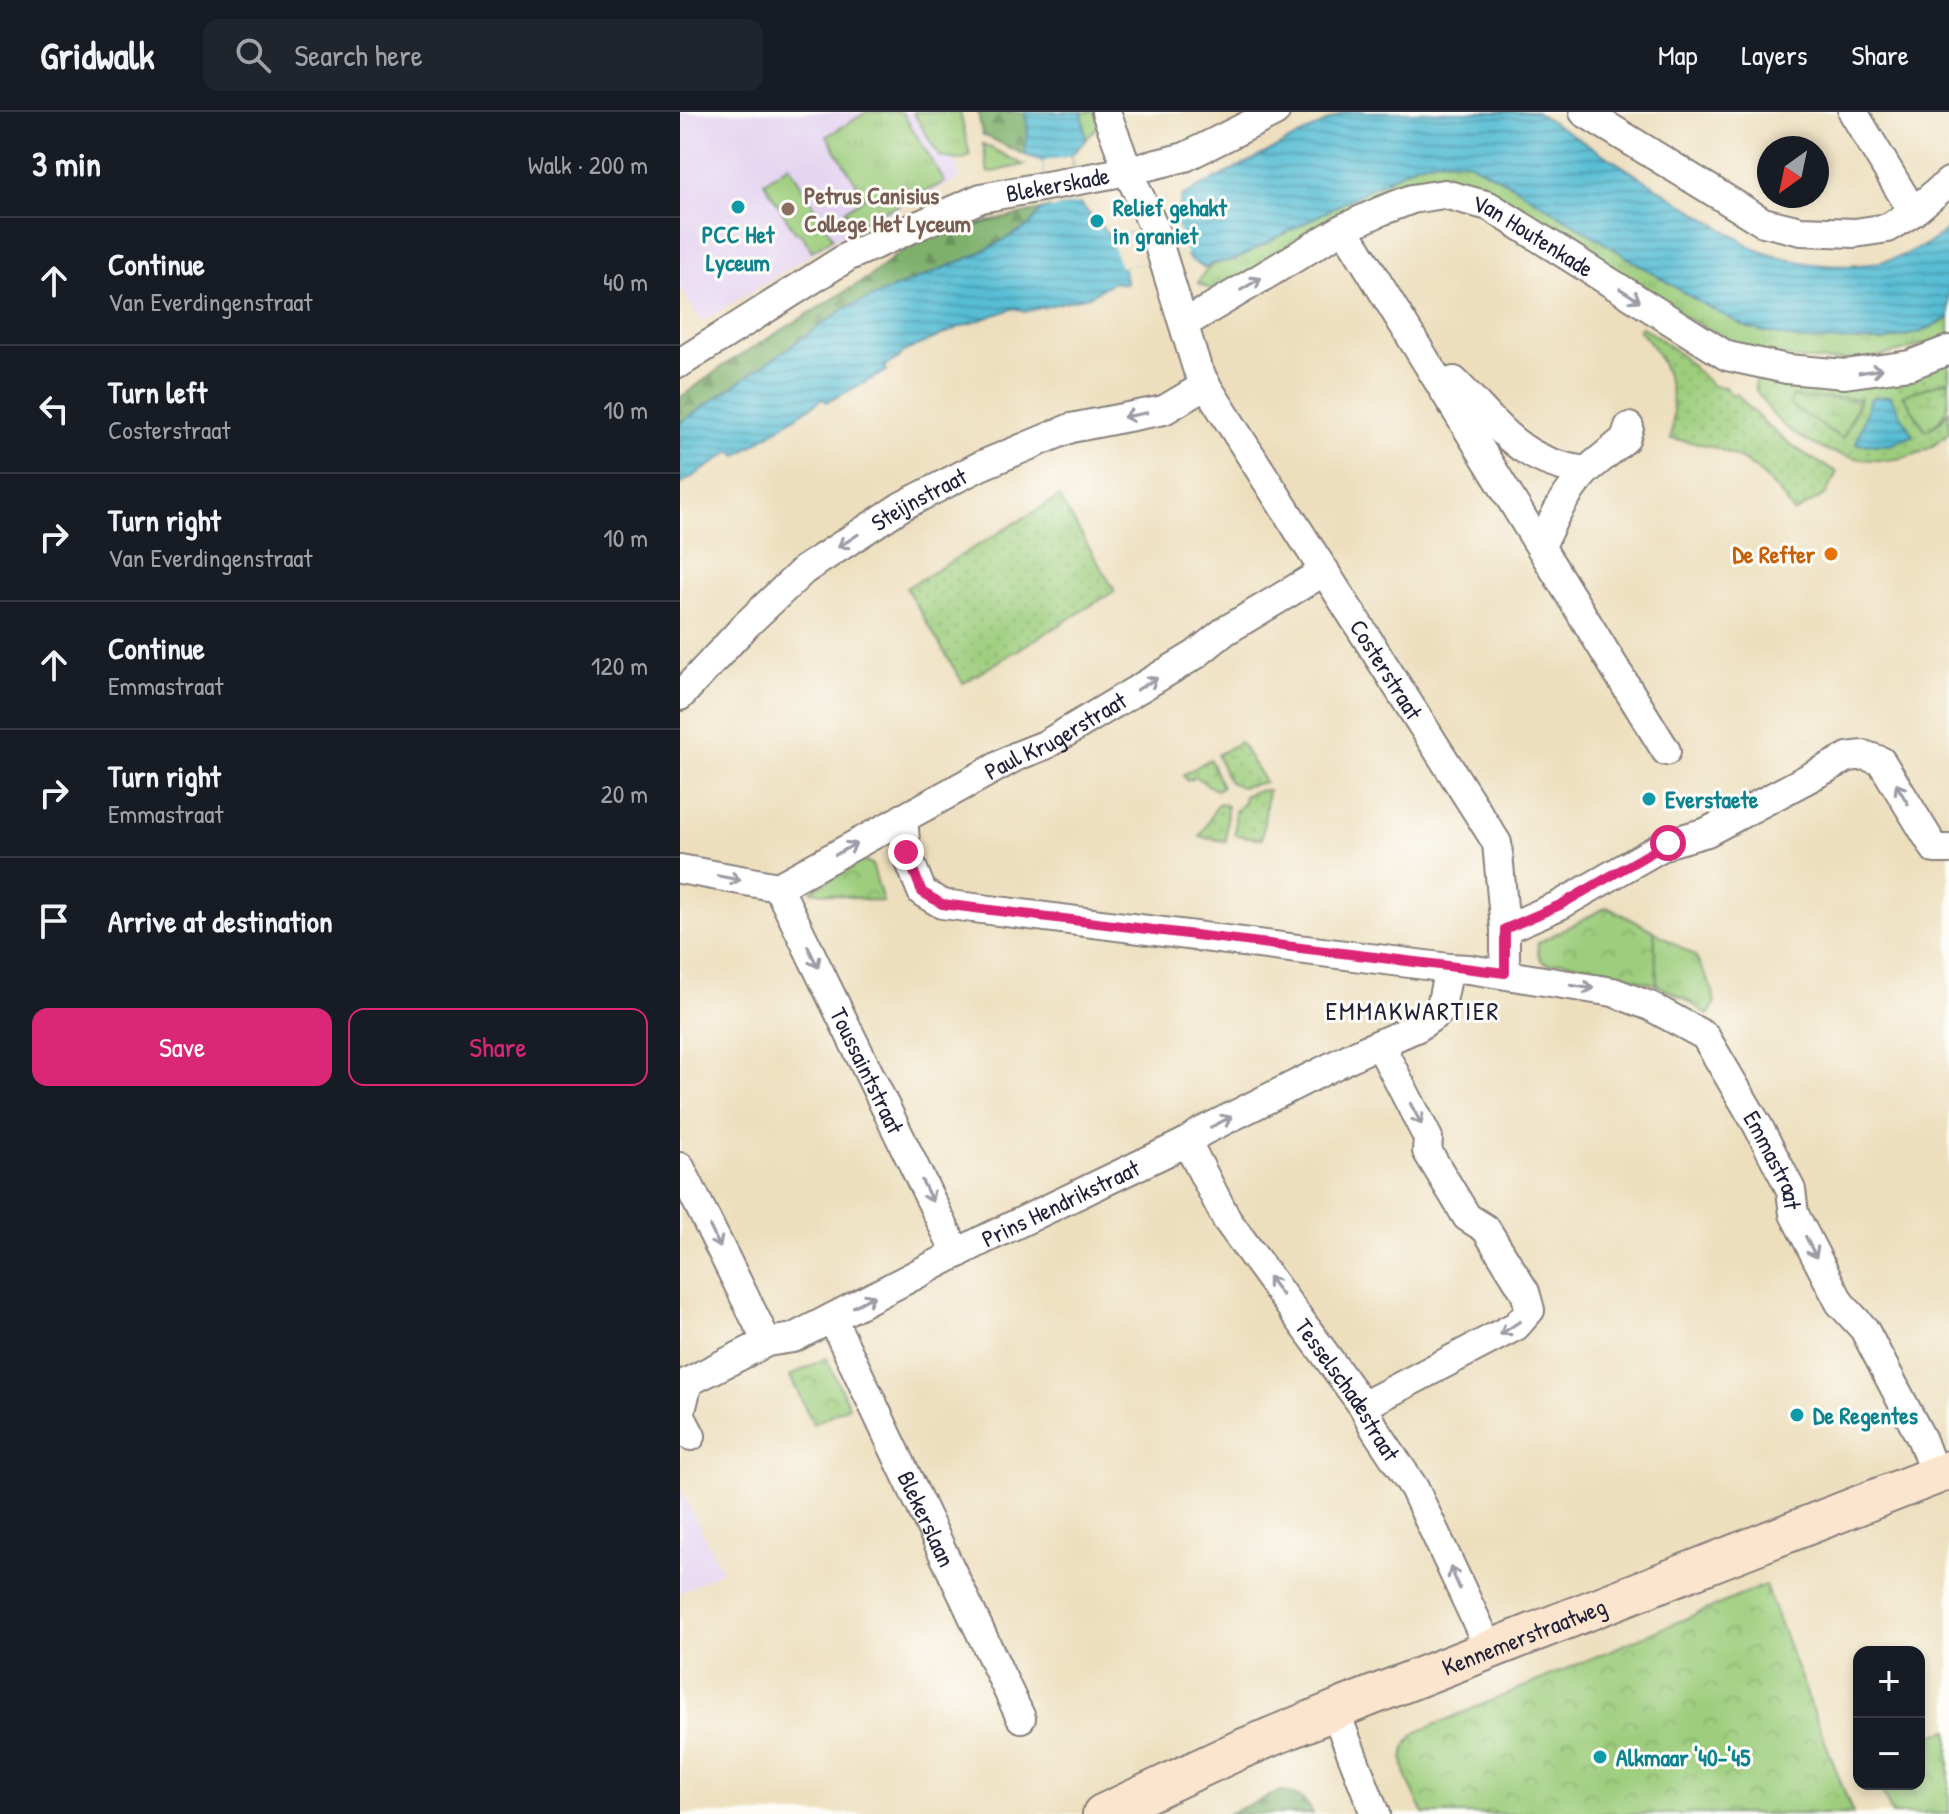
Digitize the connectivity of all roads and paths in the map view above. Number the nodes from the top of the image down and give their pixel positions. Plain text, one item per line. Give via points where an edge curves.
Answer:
1 (1106, 112) edge
2 (1275, 112) edge
3 (1584, 112) edge
4 (1853, 112) edge
5 (1128, 171) junction
6 (1949, 182) edge
7 (1913, 212) junction
8 (1344, 228) junction
9 (1184, 324) junction
10 (1949, 350) edge
11 (680, 363) edge
12 (1432, 370) junction
13 (1206, 385) junction
14 (1629, 427) dead end
15 (1586, 471) junction
16 (1541, 547) junction
17 (1325, 571) junction
18 (680, 696) edge
19 (1666, 751) dead end
20 (903, 818) junction
21 (1949, 849) edge
22 (680, 869) edge
23 (778, 887) junction
24 (1505, 929) junction
25 (1449, 968) junction
26 (1505, 973) junction
27 (1380, 1045) junction
28 (1187, 1142) junction
29 (680, 1167) edge
30 (957, 1254) junction
31 (832, 1318) junction
32 (767, 1342) junction
33 (1363, 1406) junction
34 (691, 1436) dead end
35 (1942, 1472) edge
36 (1489, 1648) junction
37 (1335, 1711) junction
38 (1021, 1718) dead end
39 (1102, 1814) edge
40 (1375, 1814) edge

1 - 5 street
2 - 5 street, Blekerskade via 1185,157
3 - 7 street via 1763,222 1801,231 1855,233 1888,228
4 - 7 street
5 - 9 street via 1153,226
5 - 11 street, Blekerskade via 981,198 849,256
6 - 7 street
9 -> 8 street, Van Houtenkade
8 -> 10 street, Van Houtenkade via 1412,199 1444,194 1489,206 1727,356 1845,374 1910,365
8 - 12 street
9 - 13 street
12 - 15 street via 1453,380 1521,449
12 - 16 street
13 - 17 street, Costerstraat
13 -> 18 street, Steijnstraat via 1164,410 1071,428 902,506 804,570
14 - 15 street via 1625,439
15 - 16 street via 1567,492
16 - 19 street
20 -> 17 street, Paul Krugerstraat via 1045,745
17 - 24 street, Costerstraat via 1497,843
23 -> 20 street, Paul Krugerstraat
20 - 25 street via 906,852 922,892 942,904
21 -> 24 street via 1935,849 1881,761 1848,757
22 -> 23 street
23 -> 30 street, Toussaintstraat
24 - 26 street, Costerstraat
25 - 26 street, Emmastraat
25 - 27 street, Prins Hendrikstraat via 1440,1011
26 -> 35 street, Emmastraat via 1613,992 1705,1036 1791,1190 1794,1214 1840,1303 1864,1329
28 -> 27 street, Prins Hendrikstraat
27 -> 33 street via 1428,1138 1427,1151 1467,1217 1486,1229 1525,1292 1530,1310 1516,1326
28 - 30 street, Prins Hendrikstraat
33 -> 28 street, Tesselschadestraat via 1227,1220
29 -> 32 street
31 -> 30 street, Prins Hendrikstraat
31 - 32 street, Prins Hendrikstraat via 793,1338
31 - 38 street, Blekerslaan
32 - 34 street, Prins Hendrikstraat via 688,1382 680,1415
36 -> 33 street, Tesselschadestraat via 1414,1488
35 - 36 main road, Kennemerstraatweg
36 - 37 main road, Kennemerstraatweg
37 - 39 main road, Kennemerstraatweg
37 - 40 street

